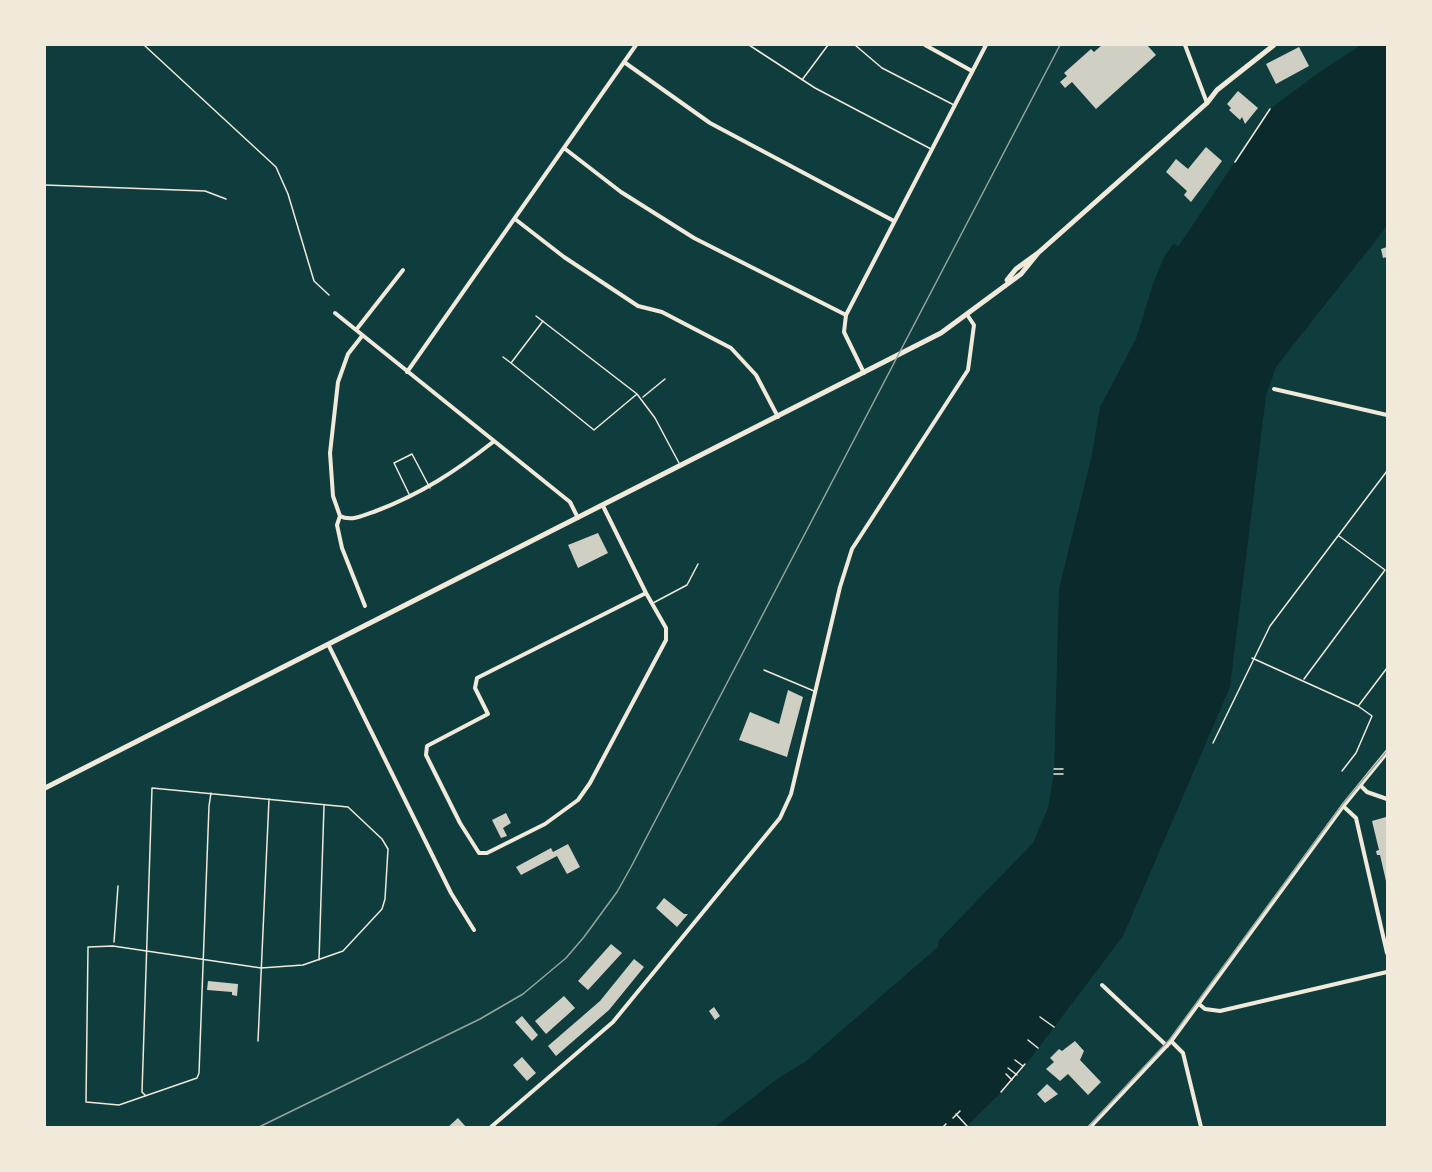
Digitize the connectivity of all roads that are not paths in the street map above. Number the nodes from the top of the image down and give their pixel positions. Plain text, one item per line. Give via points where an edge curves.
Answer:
1 (636, 45) edge
2 (749, 45) edge
3 (828, 45) edge
4 (855, 45) edge
5 (925, 45) edge
6 (986, 45) edge
7 (1185, 45) edge
8 (1274, 45) edge
9 (624, 62) junction
10 (972, 71) junction
11 (802, 80) junction
12 (1209, 101) junction
13 (954, 105) junction
14 (564, 148) junction
15 (932, 150) junction
16 (515, 219) junction
17 (894, 221) junction
18 (403, 270) dead end
19 (335, 313) dead end
20 (846, 315) junction
21 (536, 316) dead end
22 (968, 316) junction
23 (543, 321) junction
24 (356, 330) junction
25 (362, 336) junction
26 (503, 357) dead end
27 (511, 363) junction
28 (407, 372) junction
29 (864, 374) junction
30 (665, 379) dead end
31 (1274, 389) dead end
32 (637, 394) junction
33 (641, 398) junction
34 (1387, 415) edge
35 (778, 417) junction
36 (493, 442) junction
37 (681, 466) junction
38 (1387, 471) edge
39 (430, 488) junction
40 (411, 498) junction
41 (603, 506) junction
42 (340, 516) junction
43 (578, 518) junction
44 (1338, 535) junction
45 (698, 564) dead end
46 (1386, 571) edge
47 (646, 593) junction
48 (652, 603) junction
49 (365, 606) dead end
50 (328, 645) junction
51 (1252, 658) junction
52 (1387, 668) edge
53 (764, 670) dead end
54 (1304, 680) junction
55 (815, 691) junction
56 (1358, 706) junction
57 (1213, 743) dead end
58 (1387, 752) edge
59 (1342, 771) dead end
60 (1361, 786) junction
61 (45, 788) edge
62 (211, 794) junction
63 (269, 798) junction
64 (1387, 799) edge
65 (324, 805) junction
66 (1343, 806) junction
67 (474, 930) dead end
68 (145, 952) junction
69 (1387, 953) edge
70 (203, 958) junction
71 (319, 962) junction
72 (261, 968) junction
73 (1387, 972) edge
74 (1102, 985) dead end
75 (1198, 1004) junction
76 (258, 1041) dead end
77 (1171, 1041) junction
78 (1167, 1046) junction
79 (146, 1096) junction
80 (490, 1127) edge
81 (1090, 1127) edge
82 (1201, 1127) edge

1 - 9 street
2 - 11 lane
3 - 11 lane
4 - 13 lane via 882,68
5 - 10 street
6 - 10 street
7 - 12 street
8 - 12 main road
9 - 14 street
9 - 17 street via 710,123
10 - 13 street
11 - 15 lane
12 - 22 main road via 1038,254 1016,269 1005,284
13 - 15 street
14 - 16 street
14 - 20 street via 621,192 694,238
15 - 17 street
16 - 28 street
16 - 35 street via 638,306 662,312 731,348 756,375
17 - 20 street
18 - 24 street
19 - 24 street
20 - 29 street via 844,332
21 - 23 lane
22 - 29 main road
22 - 55 street via 974,325 968,370 852,549
23 - 27 lane
23 - 32 lane
24 - 25 street
25 - 28 street
25 - 42 street via 342,367 332,416 331,471
26 - 27 lane
27 - 32 lane via 594,430
28 - 36 street
29 - 35 main road
30 - 33 lane
31 - 34 street
32 - 33 lane
33 - 37 lane
35 - 37 main road
36 - 39 street
36 - 43 street via 570,502
37 - 41 main road
38 - 44 lane
39 - 40 street
39 - 40 lane via 412,454 394,463
40 - 42 street via 364,515 347,519
41 - 43 main road
41 - 47 street
42 - 49 street via 337,525 342,548
43 - 50 main road
44 - 46 lane
44 - 51 lane via 1270,626
45 - 48 lane via 687,585
46 - 54 lane
47 - 48 street
47 - 48 street via 477,678 475,688 488,714 427,746 426,756 479,853 487,853 545,824 586,789 666,640 666,628
50 - 61 main road
50 - 67 street via 451,893
51 - 54 lane
51 - 57 lane
52 - 56 lane
53 - 55 lane
54 - 56 lane
55 - 80 street via 791,794 772,831 614,1022
56 - 59 lane via 1372,716 1356,753
58 - 60 street
60 - 64 street
60 - 66 street
62 - 63 lane
62 - 68 lane via 152,788
62 - 70 lane
63 - 65 lane
63 - 72 lane
65 - 71 lane
65 - 71 lane via 348,807 356,812 388,849 382,909 343,951
66 - 69 street via 1356,818
66 - 75 street
68 - 70 lane
68 - 79 lane via 142,1092
68 - 79 lane via 113,946 88,948 84,1098 90,1104 119,1105
70 - 72 lane
70 - 79 lane via 197,1078
71 - 72 lane
72 - 76 lane
73 - 75 street via 1220,1011
74 - 78 street
75 - 77 street
77 - 78 street
77 - 82 street via 1183,1053
78 - 81 street

